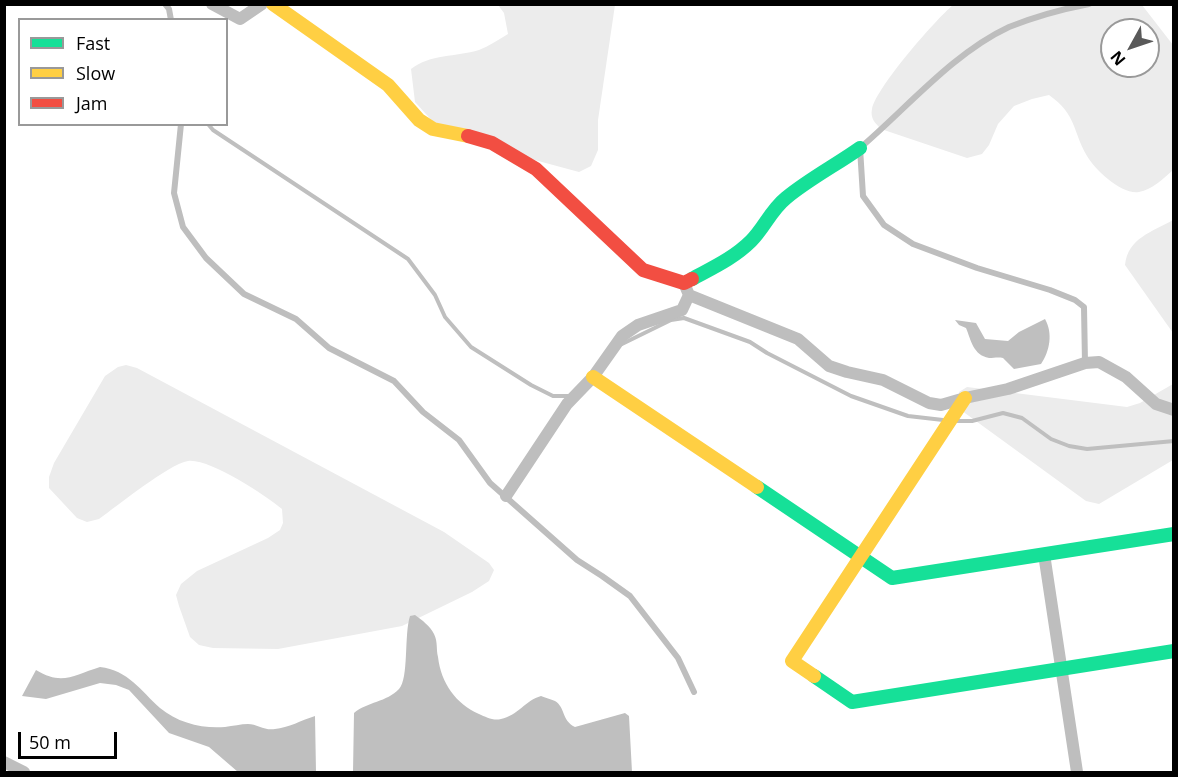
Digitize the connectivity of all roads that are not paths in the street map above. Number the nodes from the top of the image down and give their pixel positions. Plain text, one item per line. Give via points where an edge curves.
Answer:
1 (165, 4) edge
2 (212, 4) edge
3 (262, 4) edge
4 (273, 4) edge
5 (1089, 4) edge
6 (171, 18) edge
7 (181, 126) edge
8 (860, 148) junction
9 (686, 289) junction
10 (1085, 363) junction
11 (592, 376) junction
12 (965, 398) junction
13 (1173, 410) edge
14 (506, 496) junction
15 (1173, 534) edge
16 (1044, 554) junction
17 (860, 558) junction
18 (1173, 651) edge
19 (1062, 669) junction
20 (694, 692) dead end
21 (4, 762) edge
22 (24, 772) edge
23 (1077, 772) edge

1 - 6 lane
2 - 3 street via 240,19
4 - 9 street via 388,85 419,120 433,129 492,143 536,169 643,270
5 - 8 lane via 1009,28 968,53 895,113
7 - 14 lane via 174,193 183,227 206,258 244,294 296,319 329,348 394,381 423,412 459,440 490,483
8 - 9 street via 776,208 752,241
8 - 10 lane via 863,196 884,225 913,244 1075,300 1084,308
9 - 11 street via 682,310 638,325 622,336
9 - 12 street via 798,339 829,366 883,380 929,403 941,405
10 - 12 street
10 - 13 street via 1100,362 1126,377 1156,404
11 - 14 street via 567,404
11 - 17 street
12 - 17 street
14 - 20 lane via 577,560 630,596 678,658
15 - 16 street
16 - 17 street via 892,578
16 - 19 street
17 - 19 street via 792,661 852,702
18 - 19 street
19 - 23 street
21 - 22 street

